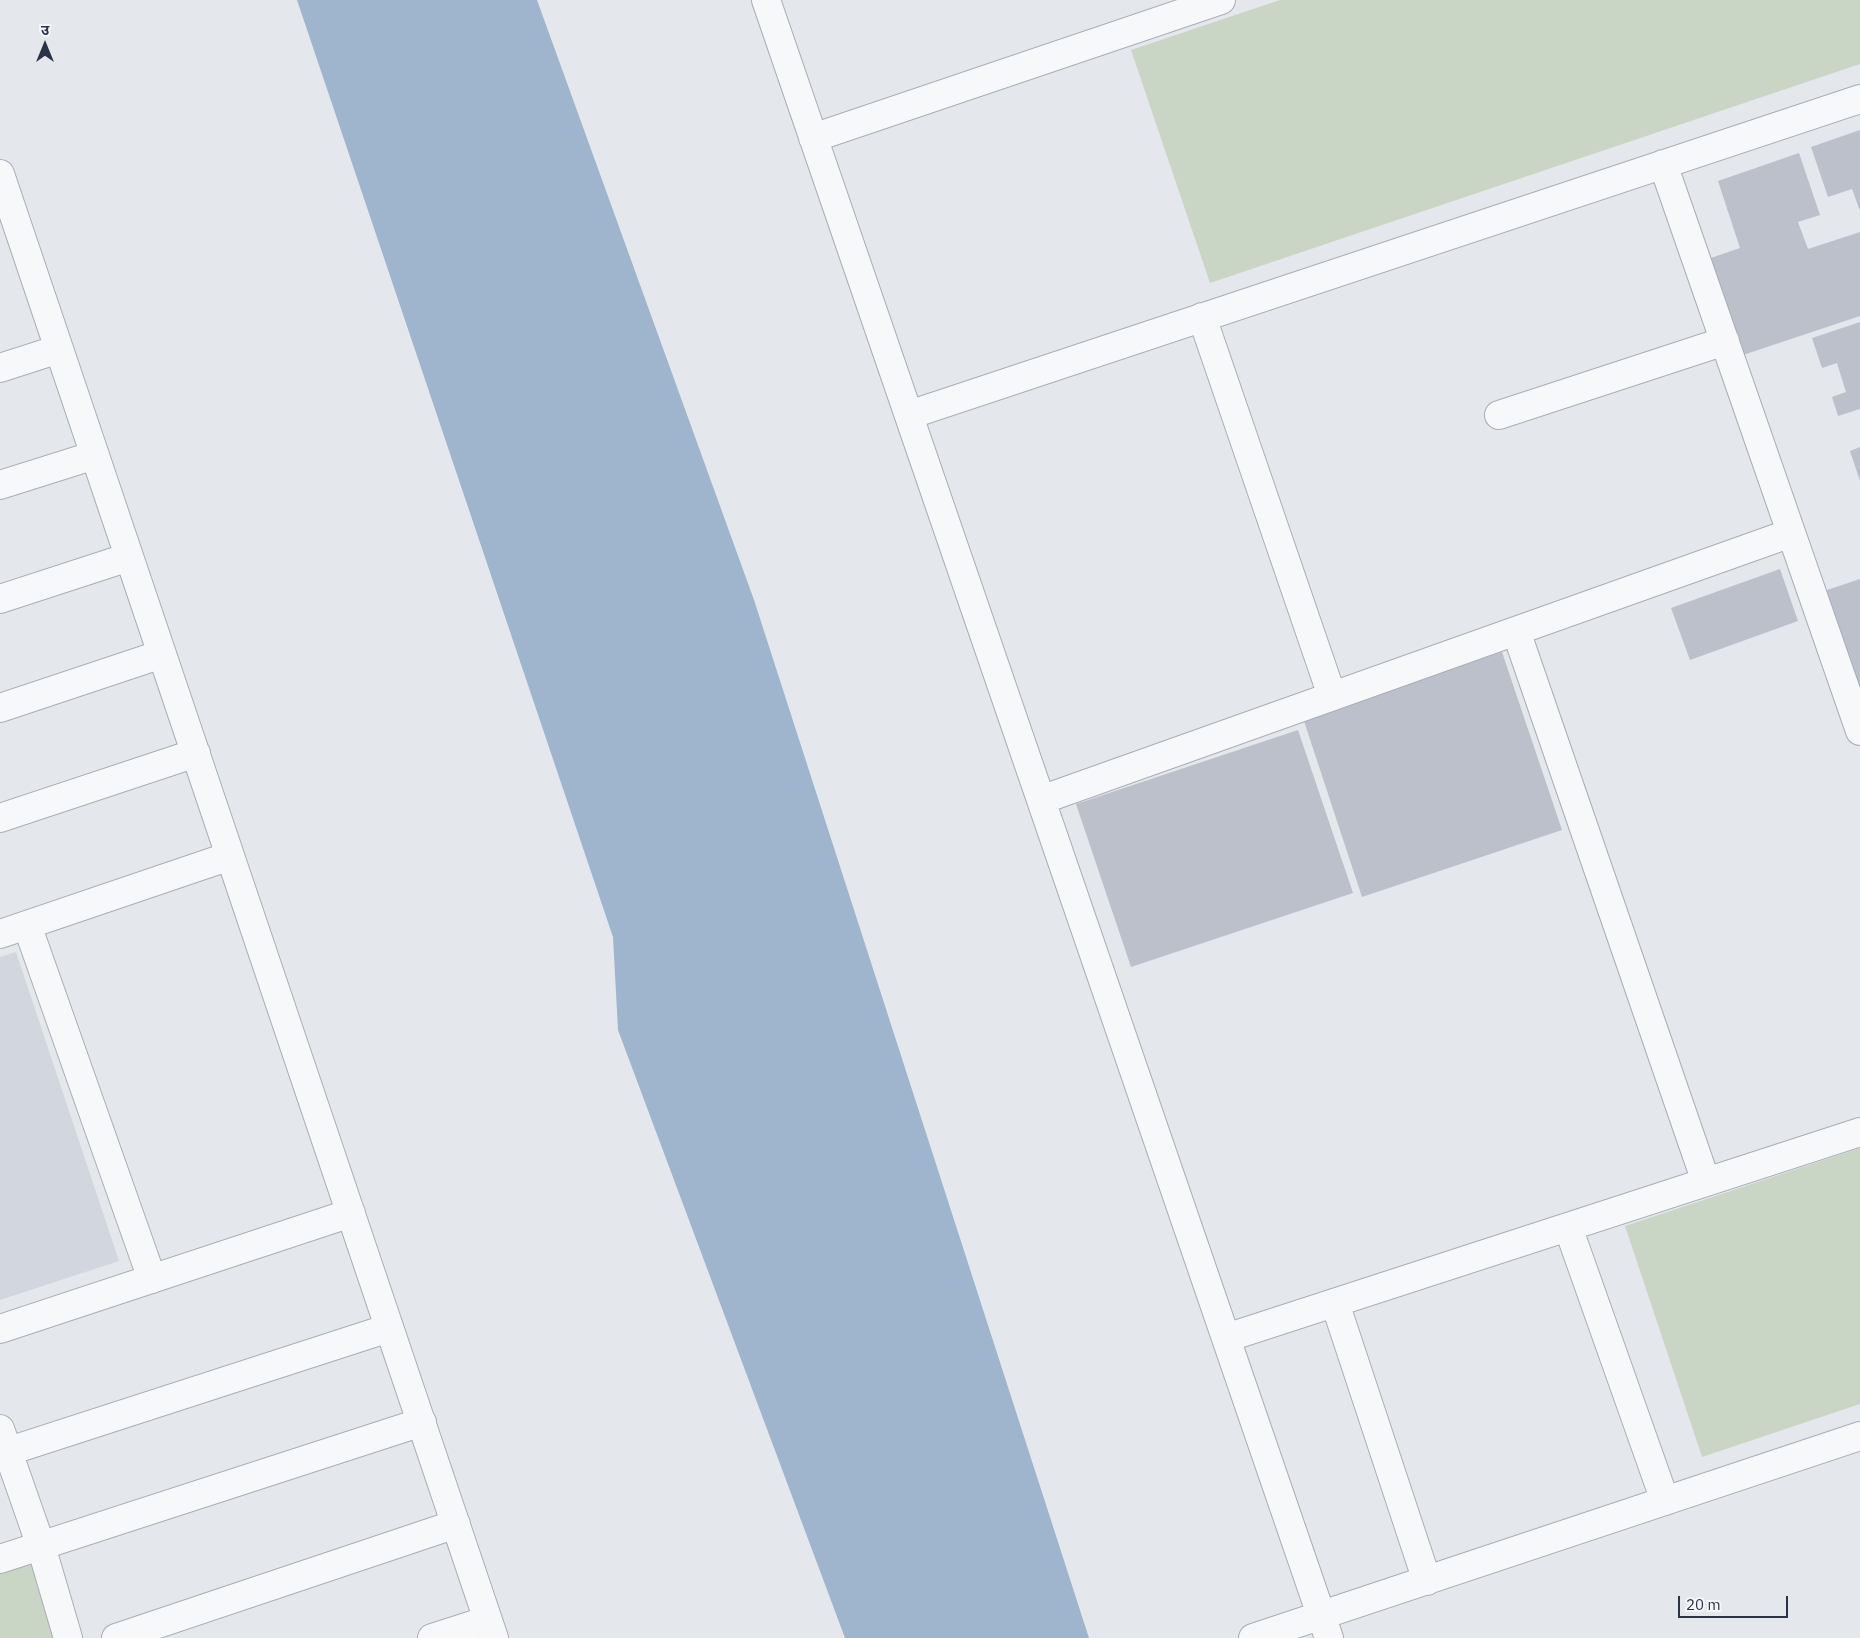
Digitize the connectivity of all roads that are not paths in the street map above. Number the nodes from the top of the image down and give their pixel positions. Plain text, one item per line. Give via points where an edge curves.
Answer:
1 (766, 0) edge
2 (1221, 0) edge
3 (1860, 99) edge
4 (813, 138) junction
5 (1663, 164) junction
6 (0, 174) edge
7 (8, 224) edge
8 (1202, 317) junction
9 (1724, 341) junction
10 (60, 349) junction
11 (0, 368) edge
12 (909, 415) junction
13 (1499, 415) dead end
14 (95, 455) junction
15 (0, 486) edge
16 (1791, 533) junction
17 (129, 557) junction
18 (0, 599) edge
19 (1516, 631) junction
20 (162, 654) junction
21 (1332, 696) junction
22 (0, 708) edge
23 (1859, 726) edge
24 (196, 753) junction
25 (1041, 800) junction
26 (0, 818) edge
27 (230, 856) junction
28 (27, 925) junction
29 (0, 934) edge
30 (1860, 1132) edge
31 (1706, 1182) junction
32 (351, 1214) junction
33 (1568, 1227) junction
34 (152, 1279) junction
35 (1335, 1303) junction
36 (389, 1328) junction
37 (0, 1329) edge
38 (1226, 1338) junction
39 (422, 1422) junction
40 (1860, 1436) edge
41 (3, 1444) edge
42 (1665, 1501) junction
43 (456, 1524) junction
44 (41, 1546) junction
45 (0, 1559) edge
46 (1427, 1581) junction
47 (1325, 1627) edge
48 (491, 1629) edge
49 (154, 1631) edge
50 (68, 1638) edge
51 (116, 1638) edge
52 (432, 1638) edge
53 (1253, 1638) edge

1 - 4 street
2 - 4 street
3 - 5 street
4 - 12 street
5 - 8 street
5 - 9 street
6 - 7 street
7 - 10 street
8 - 12 street
8 - 21 street
9 - 13 street
9 - 16 street
10 - 11 street
10 - 14 street
12 - 25 street
14 - 15 street
14 - 17 street
16 - 19 street
16 - 23 street
17 - 18 street
17 - 20 street
19 - 21 street
19 - 31 street
20 - 22 street
20 - 24 street
21 - 25 street
24 - 26 street
24 - 27 street
25 - 38 street
27 - 28 street
27 - 32 street
28 - 29 street
28 - 34 street
30 - 31 street
31 - 33 street
32 - 34 street
32 - 36 street
33 - 35 street
33 - 42 street
34 - 37 street
35 - 38 street
35 - 46 street
36 - 39 street
36 - 41 street
38 - 47 street
39 - 43 street
39 - 44 street
40 - 42 street
41 - 44 street
42 - 46 street
43 - 48 street
43 - 49 street
44 - 45 street
44 - 50 street
46 - 47 street
47 - 53 street
48 - 52 street
49 - 51 street

